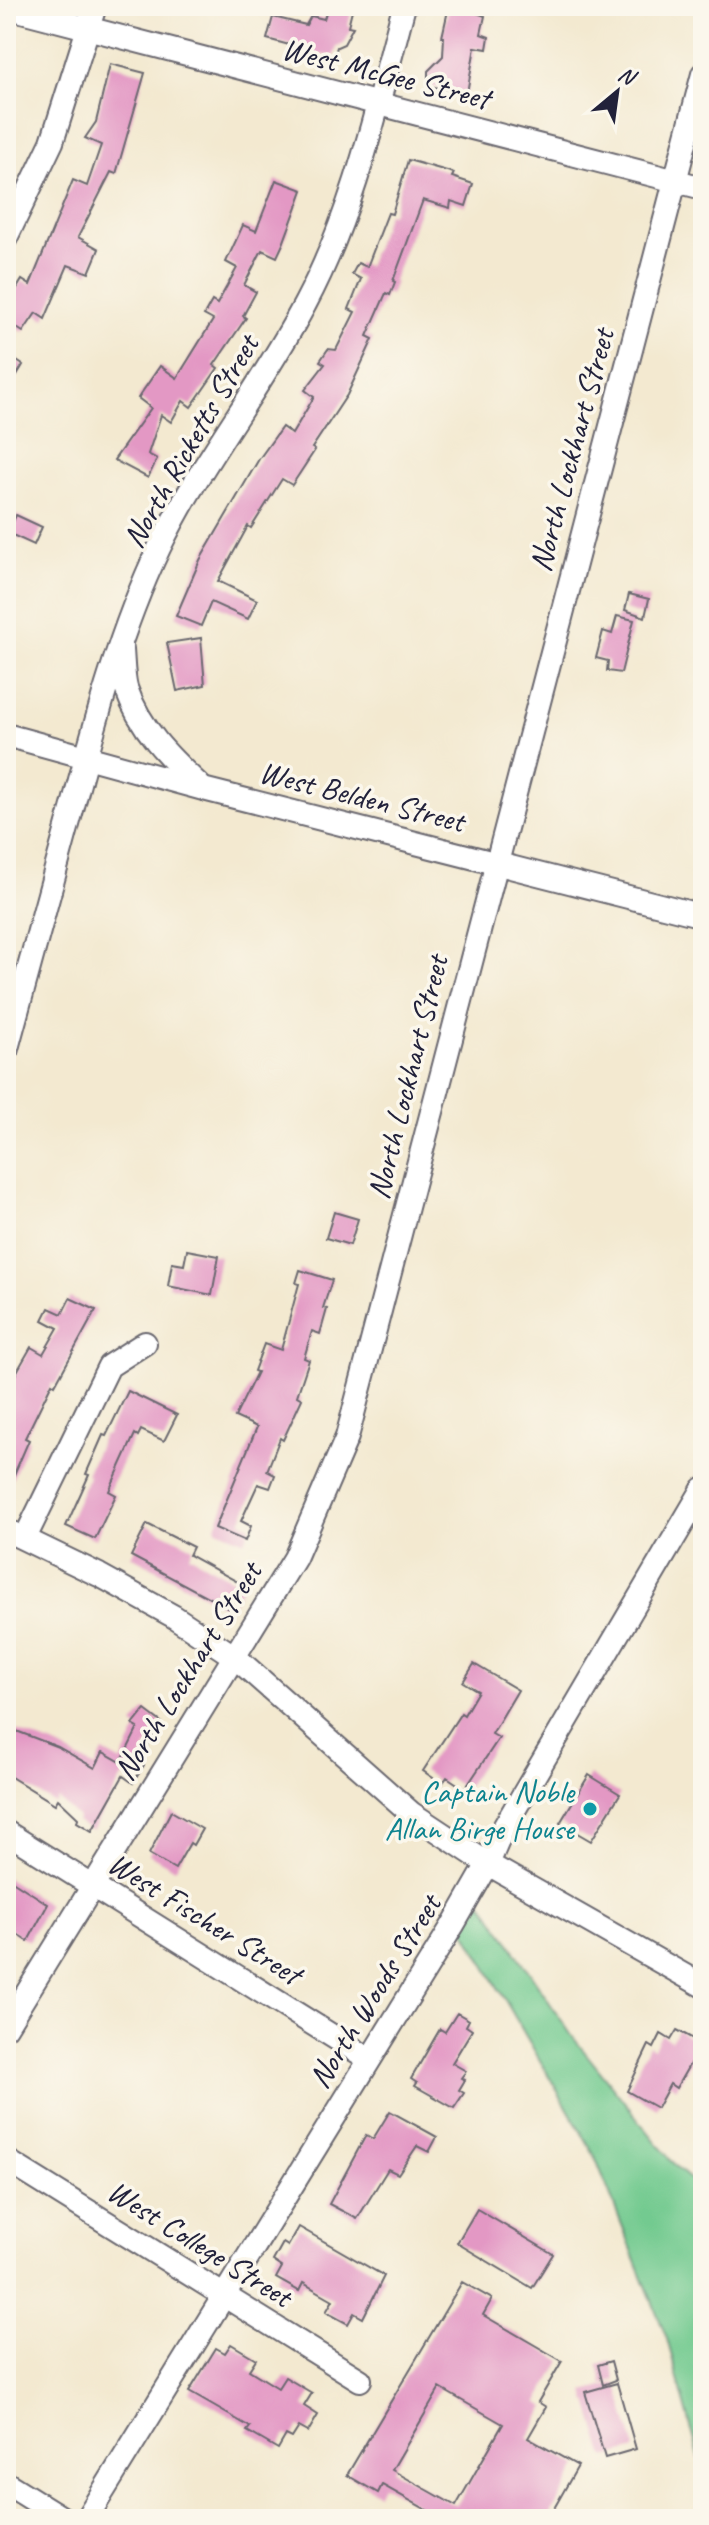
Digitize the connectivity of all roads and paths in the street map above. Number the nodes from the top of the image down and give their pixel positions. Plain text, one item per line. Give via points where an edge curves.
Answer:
1 (95, 6) edge
2 (404, 6) edge
3 (6, 7) edge
4 (89, 30) junction
5 (703, 74) edge
6 (378, 103) junction
7 (675, 181) junction
8 (703, 188) edge
9 (6, 238) edge
10 (121, 642) junction
11 (6, 735) edge
12 (86, 755) junction
13 (203, 789) junction
14 (495, 863) junction
15 (703, 916) edge
16 (6, 1052) edge
17 (145, 1343) dead end
18 (703, 1489) edge
19 (16, 1534) edge
20 (235, 1657) junction
21 (6, 1832) edge
22 (488, 1864) junction
23 (92, 1885) junction
24 (703, 1986) edge
25 (6, 2027) edge
26 (369, 2059) junction
27 (6, 2160) edge
28 (223, 2296) junction
29 (360, 2380) dead end
30 (6, 2483) edge
31 (64, 2519) edge
32 (86, 2519) edge

1 - 4 street
2 - 6 street, North Ricketts Street
3 - 4 street, West McGee Street
4 - 6 street, West McGee Street
4 - 9 street via 52,142
5 - 7 street, North Lockhart Street
6 - 7 street, West McGee Street
6 - 10 street, North Ricketts Street via 339,232 307,301 160,548
7 - 8 street, West McGee Street
7 - 14 street, North Lockhart Street
10 - 12 street, North Ricketts Street
10 - 13 street via 126,686 140,719 160,748
11 - 12 street, West Belden Street
12 - 13 street, West Belden Street
12 - 16 street, North Ricketts Street
13 - 14 street, West Belden Street
14 - 15 street, West Belden Street
14 - 20 street, North Lockhart Street via 347,1437 295,1558
17 - 19 street via 109,1366
18 - 22 street, North Woods Street via 503,1829
19 - 20 street via 173,1616
20 - 22 street via 411,1813
20 - 23 street, North Lockhart Street
21 - 23 street, West Fischer Street
22 - 24 street
22 - 26 street, North Woods Street
23 - 25 street, North Lockhart Street
23 - 26 street, West Fischer Street
26 - 28 street, North Woods Street
27 - 28 street, West College Street
28 - 29 street, West College Street
28 - 32 street, North Woods Street
30 - 31 street

